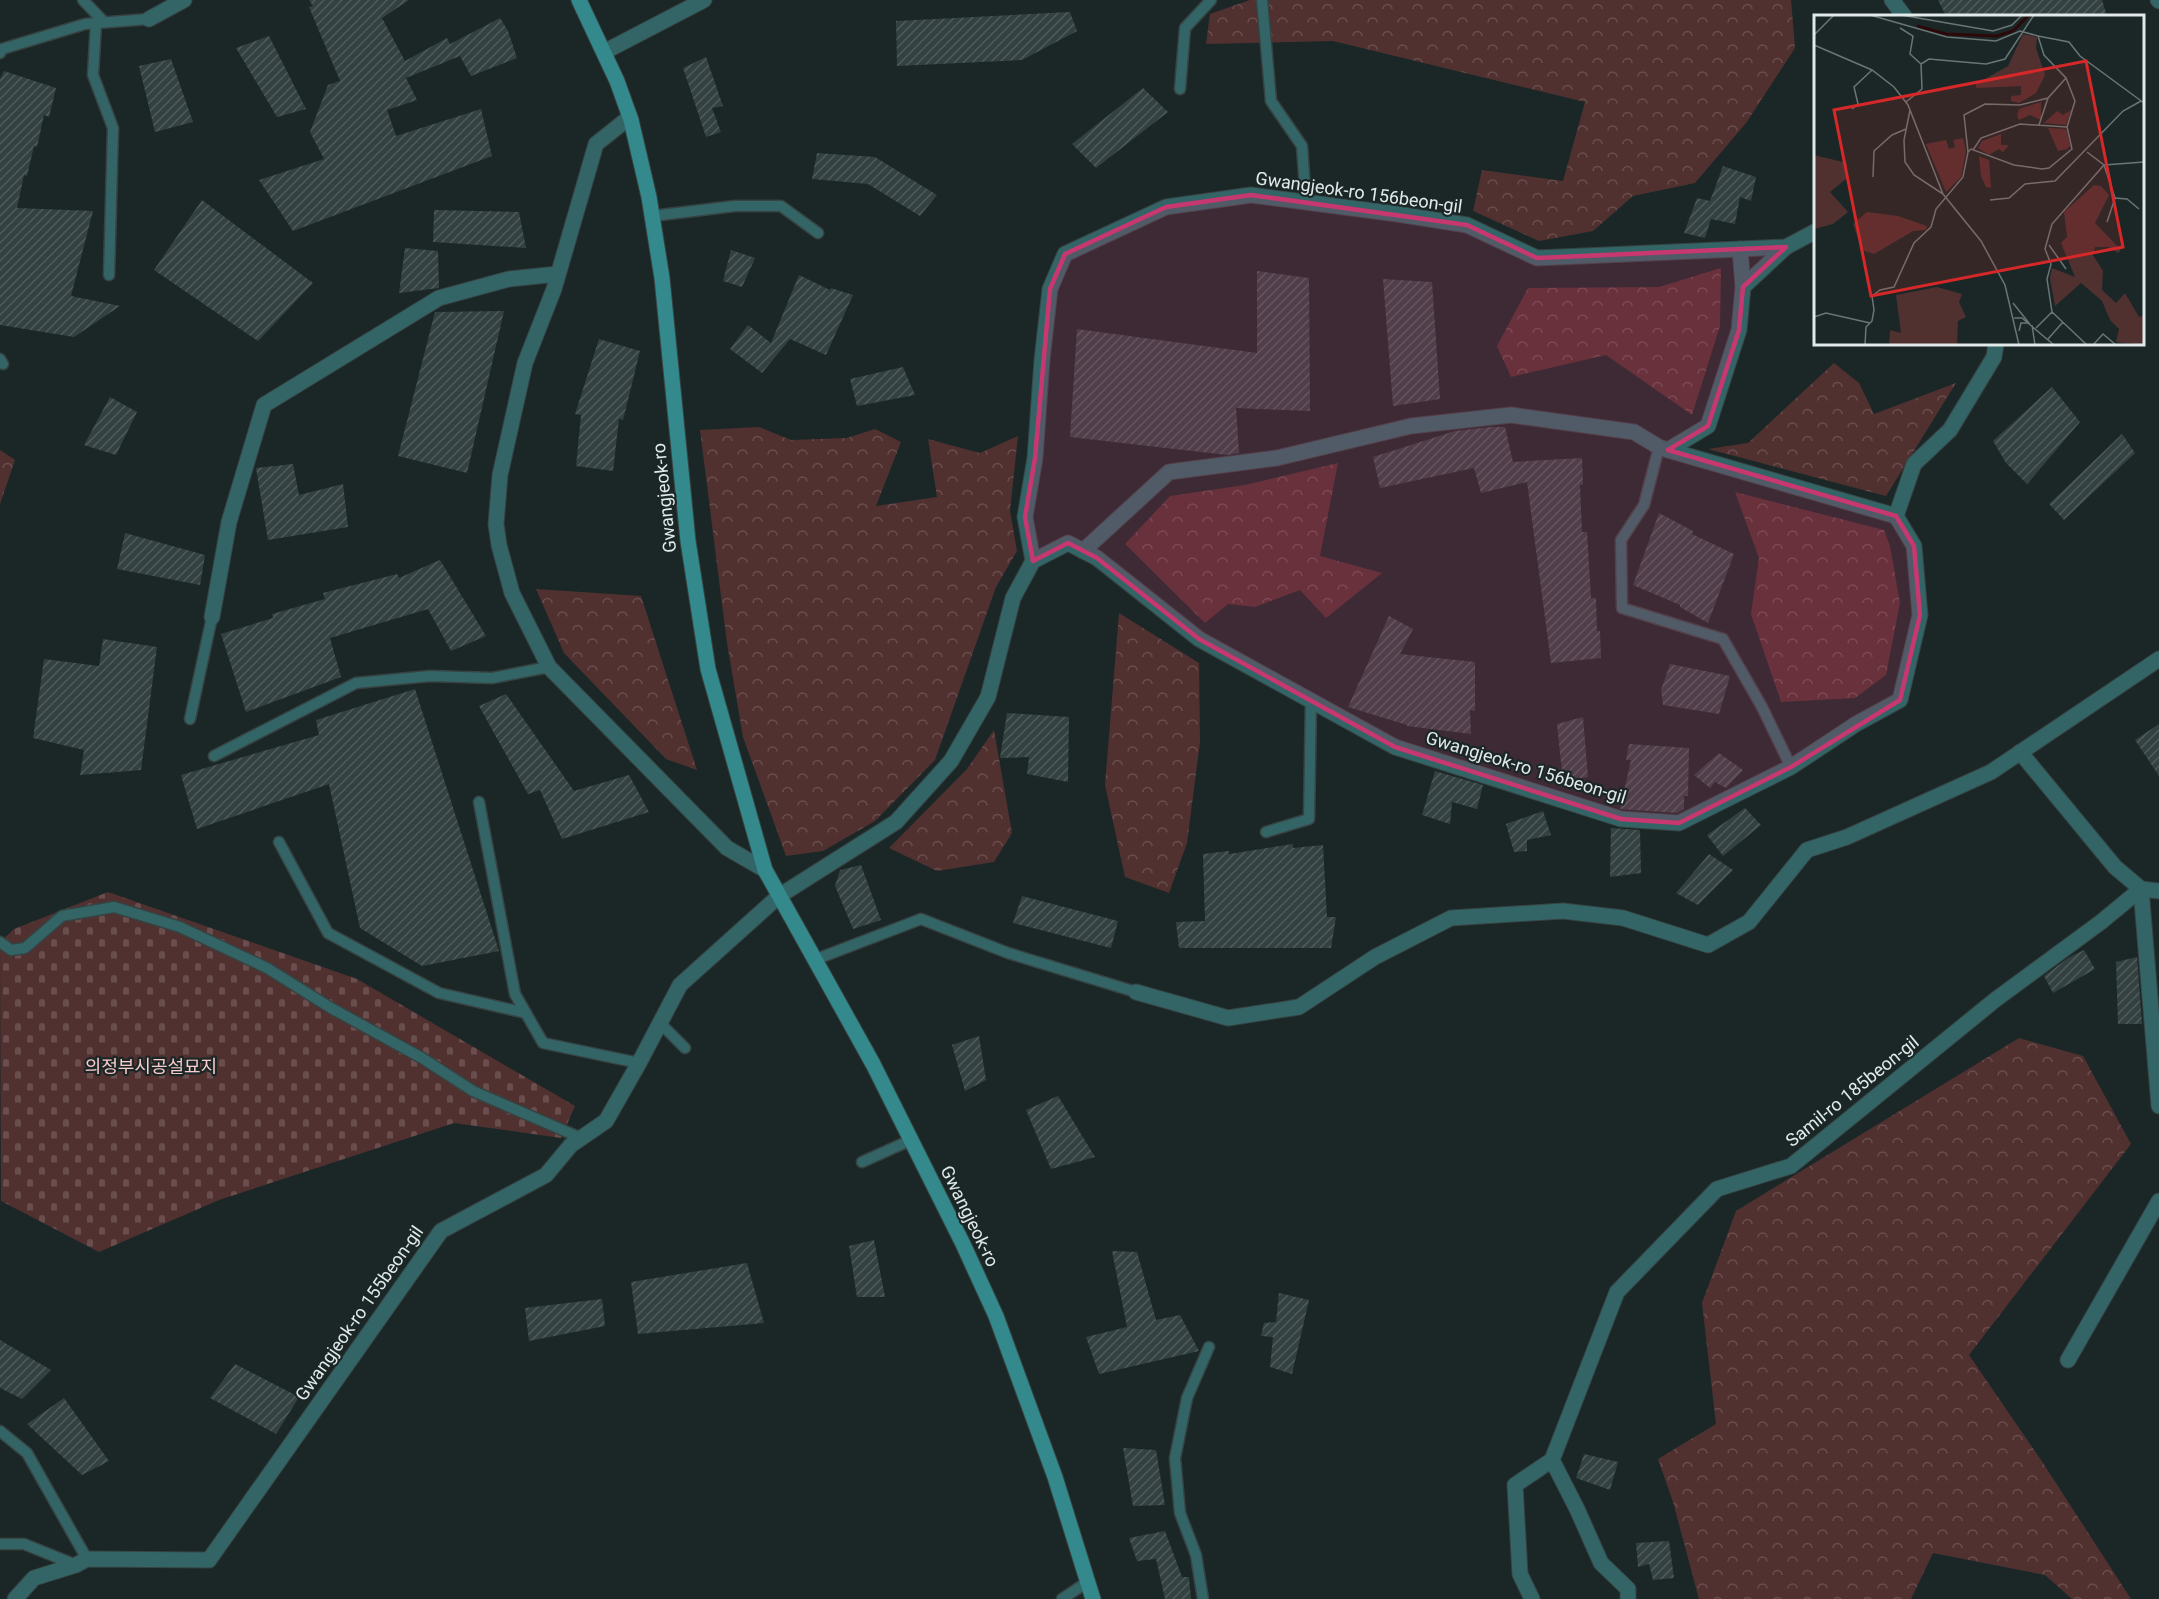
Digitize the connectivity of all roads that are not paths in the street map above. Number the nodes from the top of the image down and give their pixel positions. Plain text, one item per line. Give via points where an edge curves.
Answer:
1 (83, 0) edge
2 (184, 0) edge
3 (579, 0) edge
4 (704, 0) edge
5 (1211, 0) edge
6 (1262, 0) edge
7 (1892, 0) edge
8 (1903, 15) edge
9 (149, 19) joint
10 (100, 23) junction
11 (0, 52) edge
12 (604, 52) junction
13 (1180, 89) dead end
14 (630, 117) junction
15 (1306, 202) junction
16 (652, 216) junction
17 (1814, 232) edge
18 (818, 233) dead end
19 (1786, 247) junction
20 (1740, 249) junction
21 (558, 274) junction
22 (109, 275) dead end
23 (1743, 287) junction
24 (1996, 345) edge
25 (1663, 449) junction
26 (1896, 516) junction
27 (1083, 551) junction
28 (1034, 561) junction
29 (212, 617) joint
30 (2159, 659) edge
31 (549, 667) junction
32 (1311, 699) junction
33 (190, 719) dead end
34 (2020, 752) junction
35 (214, 756) dead end
36 (1791, 767) junction
37 (479, 802) dead end
38 (1266, 832) dead end
39 (279, 842) dead end
40 (765, 870) junction
41 (2140, 889) junction
42 (2159, 891) edge
43 (779, 896) junction
44 (0, 942) edge
45 (814, 960) junction
46 (1136, 992) joint
47 (526, 1013) junction
48 (660, 1023) junction
49 (685, 1048) dead end
50 (639, 1064) junction
51 (2159, 1106) edge
52 (581, 1138) junction
53 (911, 1140) junction
54 (862, 1162) dead end
55 (2159, 1201) edge
56 (1209, 1347) dead end
57 (2068, 1360) dead end
58 (0, 1431) edge
59 (1552, 1460) junction
60 (0, 1544) edge
61 (82, 1562) junction
62 (1089, 1581) junction
63 (15, 1599) edge
64 (1062, 1599) edge
65 (1093, 1599) edge
66 (1203, 1599) edge
67 (1532, 1599) edge
68 (1628, 1599) edge

1 - 10 lane
2 - 9 street
3 - 12 main road, Gwangjeok-ro
4 - 12 street
5 - 13 lane via 1185,28
6 - 15 lane via 1271,101 1302,146
7 - 8 street
9 - 10 lane
10 - 11 lane
10 - 22 lane via 93,75 113,128
12 - 14 main road, Gwangjeok-ro
14 - 16 main road, Gwangjeok-ro
14 - 21 street via 596,144
15 - 20 street, Gwangjeok-ro 156beon-gil via 1467,225 1538,258
15 - 28 street, Gwangjeok-ro 156beon-gil via 1251,195 1166,207 1065,254 1050,289 1035,458 1025,517
16 - 18 lane via 735,206 781,206
16 - 40 main road, Gwangjeok-ro via 662,278 688,541 708,669
17 - 19 street, Gwangjeok-ro 156beon-gil
19 - 20 street, Gwangjeok-ro 156beon-gil
19 - 23 street
20 - 23 street
21 - 29 street via 509,279 439,298 264,405 229,522
21 - 31 street via 525,363 503,453 496,524 512,593
23 - 25 street via 1739,330 1708,426
24 - 26 street via 1994,357 1950,430 1914,464
25 - 26 street
25 - 27 street via 1634,432 1511,415 1411,426 1277,458 1168,472
25 - 36 lane via 1644,505 1621,540 1622,608 1723,639 1762,706
26 - 36 street, Gwangjeok-ro 156beon-gil via 1914,546 1920,615 1900,700
27 - 28 street, Gwangjeok-ro 156beon-gil via 1068,543
27 - 32 street, Gwangjeok-ro 156beon-gil via 1199,639
28 - 43 street via 1013,598 988,697 951,761 896,822
29 - 33 lane
30 - 34 street
31 - 35 lane via 492,678 430,676 356,683
31 - 40 street via 727,848
32 - 36 street, Gwangjeok-ro 156beon-gil via 1395,747 1622,819 1679,824
32 - 38 lane via 1309,819
34 - 41 street via 2115,867
34 - 46 street via 1991,772 1847,837 1807,850 1749,922 1708,945 1623,918 1563,910 1451,918 1375,957 1299,1007 1228,1018
37 - 47 lane via 515,994
39 - 47 lane via 328,933 439,993
40 - 43 main road, Gwangjeok-ro
41 - 42 street
41 - 51 street
41 - 59 street, Samil-ro 185beon-gil via 1995,1000 1791,1166 1717,1189 1617,1292
43 - 45 main road, Gwangjeok-ro
43 - 48 street, Gwangjeok-ro 155beon-gil via 680,985
44 - 52 lane via 11,950 25,948 62,916 114,907 180,927 267,968 473,1091
45 - 46 lane via 921,919 1008,953
45 - 53 main road, Gwangjeok-ro
47 - 50 lane via 543,1043
48 - 49 lane
48 - 50 street, Gwangjeok-ro 155beon-gil
50 - 52 street, Gwangjeok-ro 155beon-gil via 606,1120
52 - 61 street, Gwangjeok-ro 155beon-gil via 571,1144 546,1175 441,1231 209,1560
53 - 54 lane
53 - 62 main road, Gwangjeok-ro via 996,1316
55 - 57 street
56 - 66 lane via 1187,1398 1175,1458 1180,1513 1196,1555
58 - 61 lane via 27,1453
59 - 67 street via 1515,1485 1520,1574
59 - 68 street via 1601,1563 1628,1589
60 - 61 lane via 24,1544
61 - 63 street, Gwangjeok-ro 155beon-gil via 34,1578
62 - 64 lane
62 - 65 main road, Gwangjeok-ro

